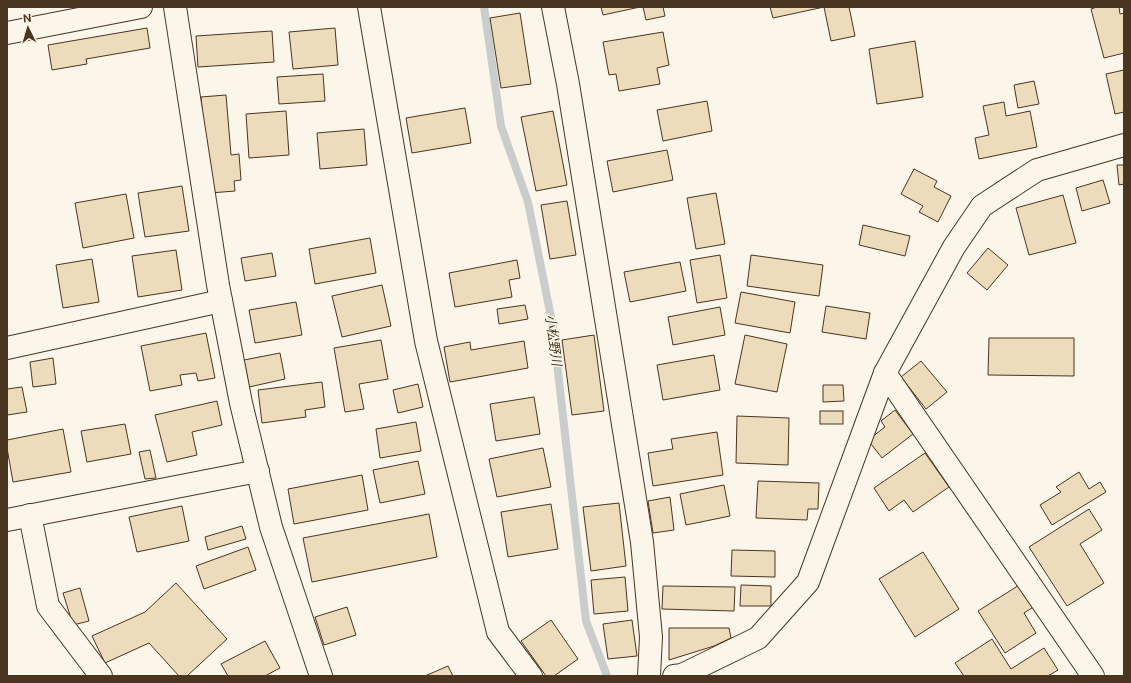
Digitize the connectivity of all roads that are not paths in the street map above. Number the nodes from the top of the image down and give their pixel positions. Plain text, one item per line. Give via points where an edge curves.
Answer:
1 (141, 7) edge
2 (175, 7) edge
3 (369, 7) edge
4 (553, 7) edge
5 (7, 33) edge
6 (1124, 145) edge
7 (221, 301) junction
8 (7, 348) edge
9 (884, 373) junction
10 (258, 471) junction
11 (30, 515) junction
12 (7, 520) edge
13 (101, 676) edge
14 (321, 676) edge
15 (530, 676) edge
16 (649, 676) edge
17 (674, 676) edge
18 (1093, 676) edge

1 - 5 street
2 - 7 street
3 - 15 street via 430,356 498,632
4 - 16 street via 642,542 651,637
6 - 9 street via 1037,170 982,206 954,247
7 - 8 street
7 - 10 street via 241,403
9 - 17 street via 808,582 758,638 682,675
9 - 18 street
10 - 11 street
10 - 14 street via 271,527
11 - 12 street
11 - 13 street via 48,606

